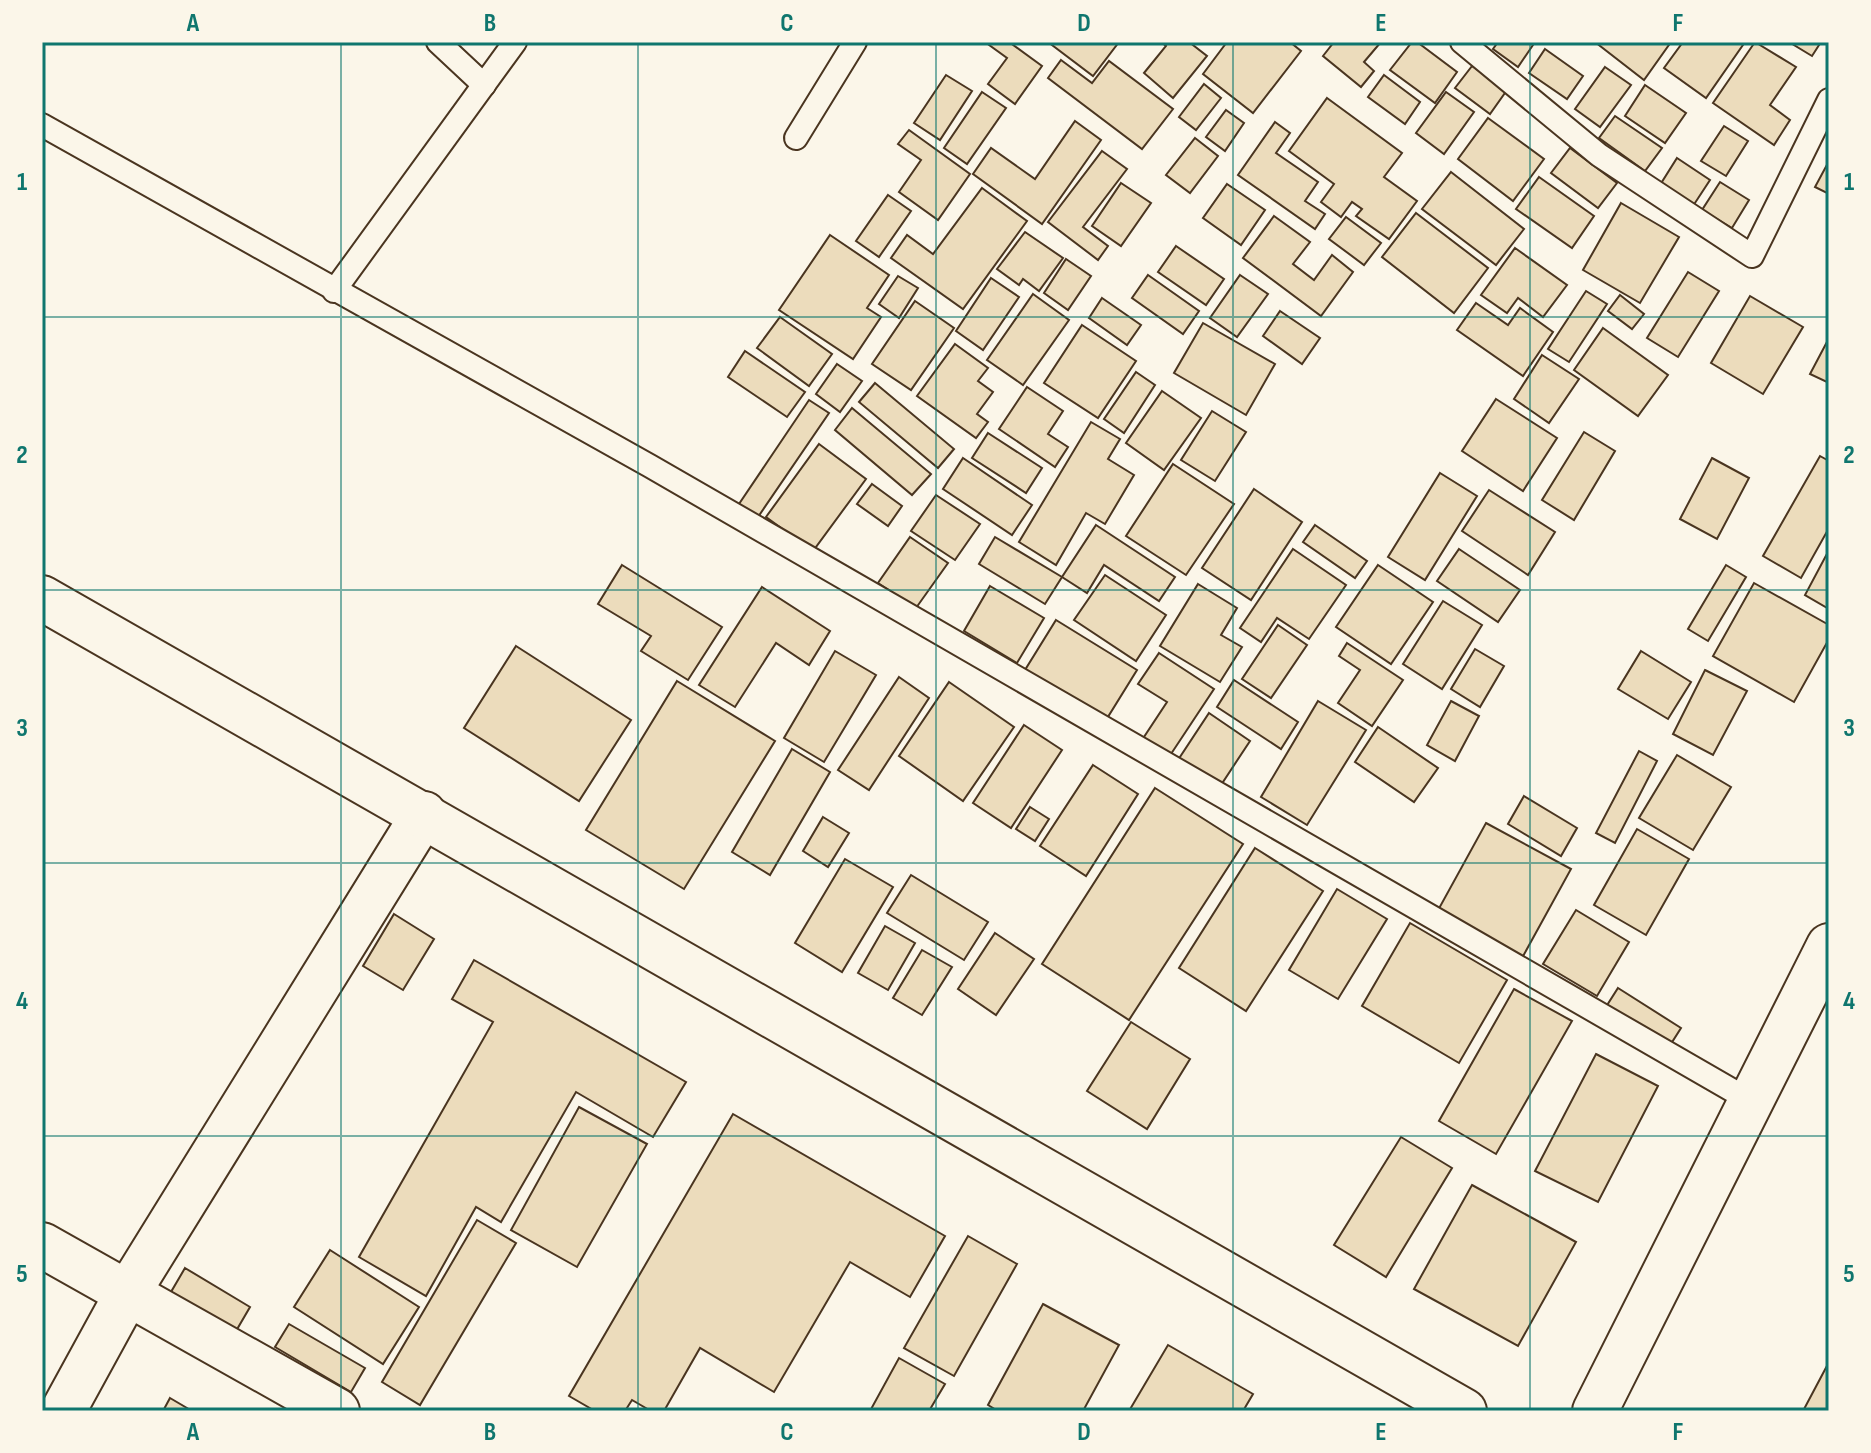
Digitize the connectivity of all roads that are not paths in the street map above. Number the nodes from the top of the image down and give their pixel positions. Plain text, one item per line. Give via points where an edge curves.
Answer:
1 (438, 42) edge
2 (515, 42) edge
3 (855, 42) edge
4 (1462, 42) edge
5 (484, 85) junction
6 (1829, 100) edge
7 (42, 125) edge
8 (796, 138) dead end
9 (334, 291) junction
10 (42, 598) edge
11 (424, 814) junction
12 (1829, 946) edge
13 (1749, 1100) junction
14 (42, 1245) edge
15 (127, 1294) junction
16 (63, 1411) edge
17 (337, 1411) edge
18 (1464, 1411) edge
19 (1595, 1411) edge

1 - 5 lane
2 - 5 lane
3 - 8 lane
4 - 6 lane via 1599,155 1752,256
5 - 9 lane
7 - 9 lane
9 - 13 lane via 663,474
10 - 11 main road
11 - 15 main road
11 - 18 main road
12 - 13 main road
13 - 19 main road
14 - 15 main road
15 - 16 main road
15 - 17 main road

